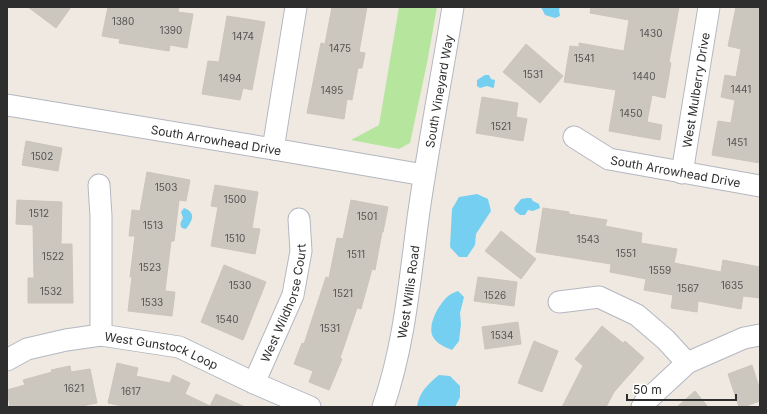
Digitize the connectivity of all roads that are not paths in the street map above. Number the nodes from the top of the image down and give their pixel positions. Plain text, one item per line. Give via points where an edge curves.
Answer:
1 (296, 7) edge
2 (454, 7) edge
3 (709, 7) edge
4 (7, 105) edge
5 (574, 137) dead end
6 (273, 149) junction
7 (682, 173) junction
8 (424, 175) junction
9 (99, 185) dead end
10 (760, 186) edge
11 (300, 218) dead end
12 (559, 302) dead end
13 (101, 335) junction
14 (760, 335) edge
15 (7, 360) edge
16 (687, 363) junction
17 (254, 383) junction
18 (310, 407) edge
19 (383, 407) edge
20 (642, 407) edge

1 - 6 street
2 - 8 street, South Vineyard Way
3 - 7 street, West Mulberry Drive
4 - 6 street, South Arrowhead Drive
5 - 7 street, South Arrowhead Drive via 609,160
6 - 8 street, South Arrowhead Drive
7 - 10 street, South Arrowhead Drive
8 - 19 street, West Willis Road via 401,343
9 - 13 street
11 - 17 street, West Wildhorse Court via 301,251 293,296
12 - 16 street via 599,297 637,315 666,340
13 - 15 street, West Gunstock Loop via 27,349
13 - 17 street, West Gunstock Loop via 179,347
14 - 16 street via 744,338
16 - 20 street
17 - 18 street, West Gunstock Loop

